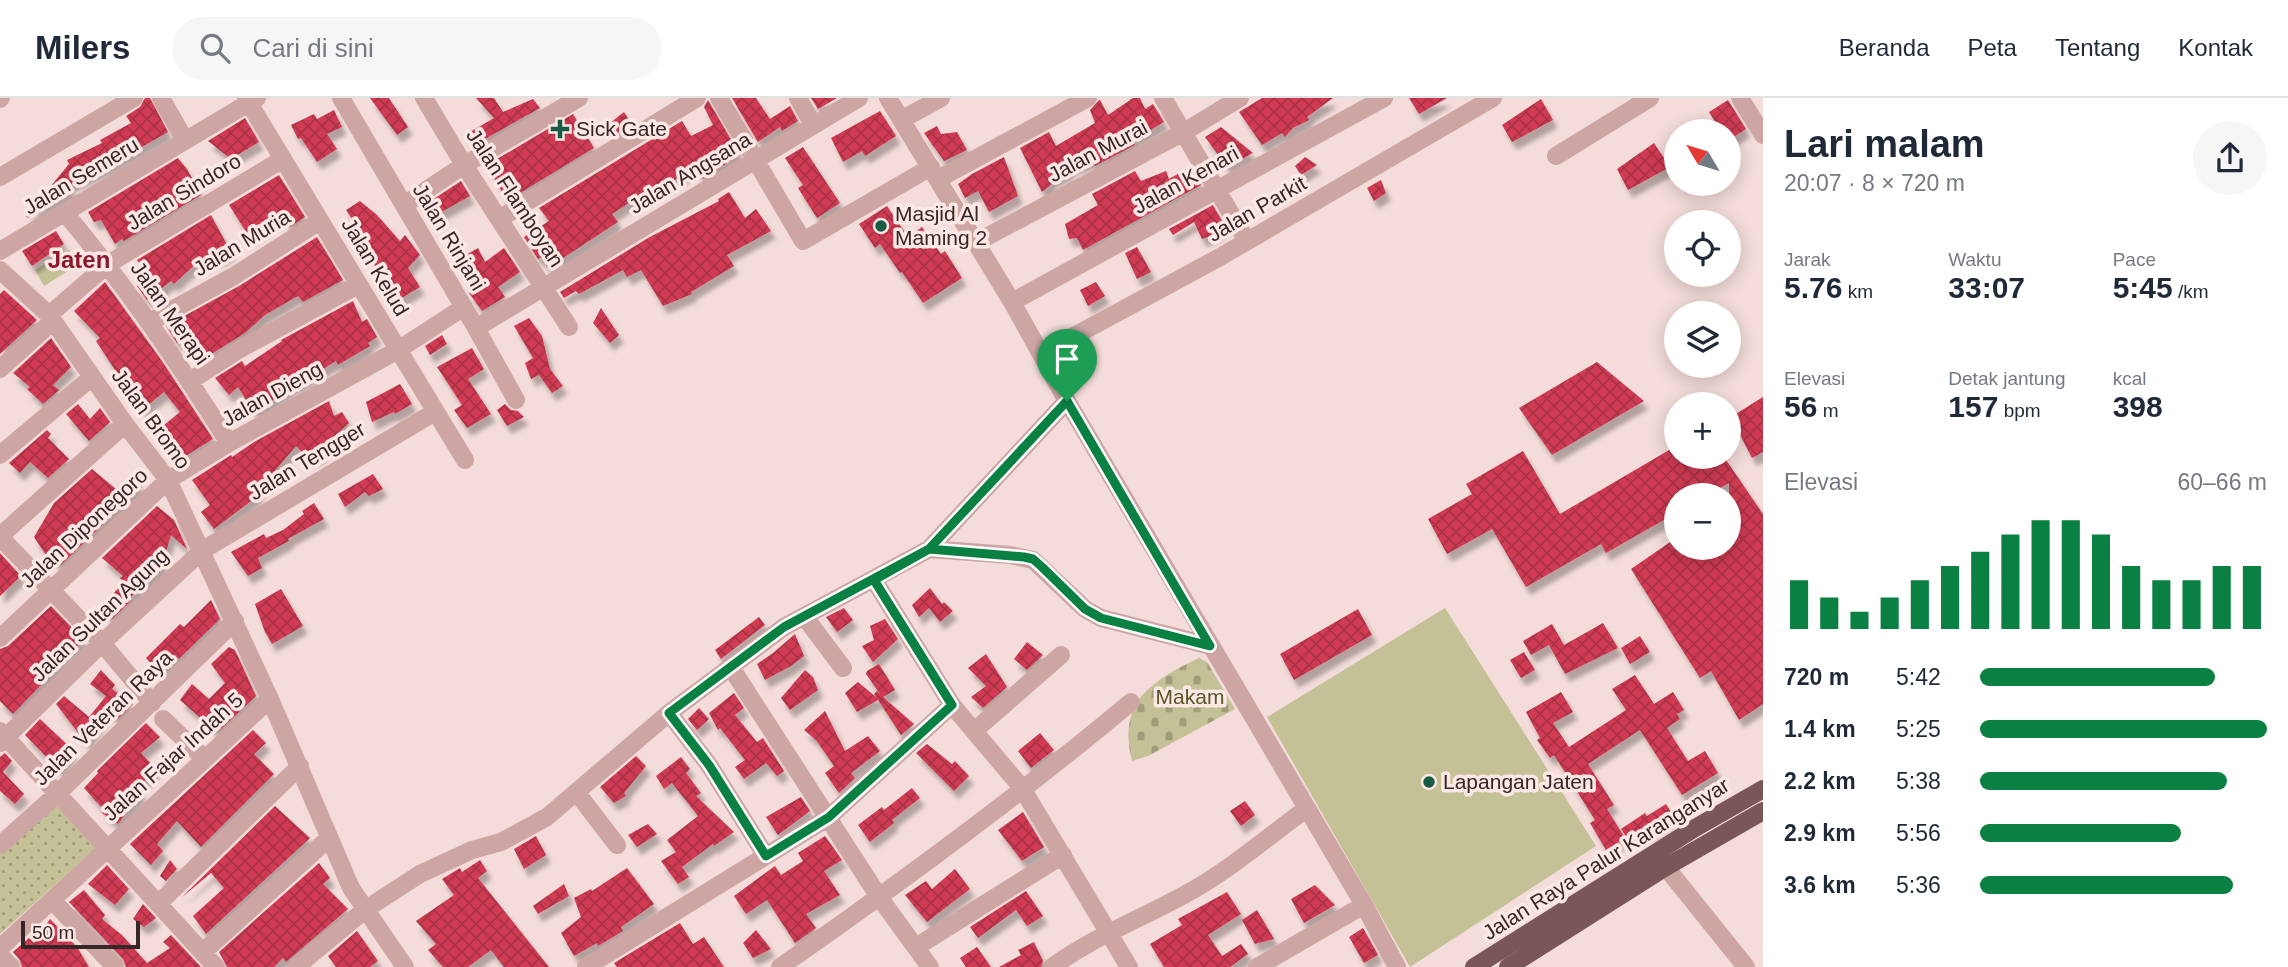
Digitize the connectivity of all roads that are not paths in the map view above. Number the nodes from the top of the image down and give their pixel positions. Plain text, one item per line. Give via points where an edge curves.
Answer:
1 (134, 98) edge
2 (161, 98) edge
3 (341, 98) edge
4 (579, 98) edge
5 (697, 98) edge
6 (719, 98) edge
7 (798, 98) edge
8 (859, 98) edge
9 (888, 98) edge
10 (941, 98) edge
11 (1088, 98) edge
12 (1163, 98) edge
13 (1240, 98) edge
14 (1384, 98) edge
15 (1493, 98) edge
16 (1650, 98) edge
17 (1740, 98) edge
18 (429, 99) edge
19 (250, 100) edge
20 (901, 120) junction
21 (813, 124) junction
22 (1184, 132) junction
23 (1763, 135) edge
24 (185, 140) junction
25 (1556, 156) dead end
26 (283, 159) junction
27 (755, 160) junction
28 (464, 165) junction
29 (934, 173) junction
30 (0, 177) edge
31 (1217, 188) junction
32 (404, 205) junction
33 (65, 213) junction
34 (499, 219) junction
35 (320, 222) junction
36 (1247, 241) junction
37 (975, 243) junction
38 (0, 251) edge
39 (108, 264) junction
40 (3, 277) edge
41 (358, 285) junction
42 (545, 288) junction
43 (1012, 302) junction
44 (464, 307) junction
45 (51, 318) junction
46 (150, 322) junction
47 (569, 327) dead end
48 (477, 328) junction
49 (398, 350) junction
50 (1041, 354) junction
51 (0, 369) edge
52 (92, 377) junction
53 (190, 381) junction
54 (516, 400) dead end
55 (1067, 401) junction
56 (435, 412) junction
57 (125, 425) junction
58 (229, 443) junction
59 (0, 455) edge
60 (465, 460) dead end
61 (169, 480) junction
62 (0, 536) edge
63 (929, 549) junction
64 (203, 550) junction
65 (874, 580) junction
66 (50, 590) junction
67 (804, 616) junction
68 (235, 621) junction
69 (0, 638) edge
70 (102, 643) junction
71 (1210, 646) junction
72 (1061, 655) dead end
73 (730, 666) junction
74 (843, 668) dead end
75 (270, 699) junction
76 (1131, 702) dead end
77 (152, 703) junction
78 (952, 705) junction
79 (669, 713) junction
80 (163, 719) dead end
81 (974, 731) junction
82 (2, 737) edge
83 (205, 759) junction
84 (300, 766) junction
85 (1022, 788) junction
86 (1763, 789) edge
87 (577, 793) junction
88 (57, 794) junction
89 (1306, 809) junction
90 (1763, 811) edge
91 (829, 817) junction
92 (329, 838) junction
93 (0, 845) edge
94 (617, 845) dead end
95 (107, 848) junction
96 (1063, 855) junction
97 (766, 856) junction
98 (1669, 870) junction
99 (879, 897) junction
100 (52, 900) junction
101 (159, 903) junction
102 (1364, 905) junction
103 (366, 909) junction
104 (1109, 931) junction
105 (916, 947) junction
106 (0, 948) edge
107 (203, 952) junction
108 (0, 955) edge
109 (11, 967) edge
110 (115, 967) edge
111 (216, 967) edge
112 (296, 967) edge
113 (405, 967) edge
114 (586, 967) edge
115 (780, 967) edge
116 (930, 967) edge
117 (1052, 967) edge
118 (1129, 967) edge
119 (1257, 967) edge
120 (1397, 967) edge
121 (1474, 967) edge
122 (1508, 967) edge
123 (1746, 967) edge

1 - 30 street
2 - 24 street
3 - 32 street, Jalan Rinjani
4 - 28 street
5 - 34 street
6 - 27 street
7 - 21 street
8 - 21 street, Jalan Angsana
9 - 20 street
10 - 20 street
11 - 29 street
12 - 22 street
13 - 22 street, Jalan Murai
14 - 31 street, Jalan Kenari
15 - 36 street, Jalan Parkit
16 - 25 street
17 - 23 street
18 - 28 street, Jalan Flamboyan
19 - 24 street, Jalan Semeru
19 - 26 street, Jalan Kelud
20 - 29 street
21 - 27 street, Jalan Angsana
22 - 31 street
22 - 37 street, Jalan Murai
24 - 33 street, Jalan Semeru
26 - 35 street, Jalan Kelud
26 - 39 street, Jalan Sindoro
27 - 29 street via 803,241
27 - 42 street, Jalan Angsana
28 - 32 street
28 - 34 street, Jalan Flamboyan
29 - 37 street
31 - 36 street
31 - 43 street, Jalan Kenari
32 - 44 street, Jalan Rinjani
33 - 38 street, Jalan Semeru
33 - 39 street, Jalan Merapi
34 - 42 street, Jalan Flamboyan
35 - 41 street, Jalan Kelud
35 - 46 street, Jalan Muria
36 - 50 street, Jalan Parkit
37 - 43 street
39 - 45 street, Jalan Sindoro
39 - 46 street, Jalan Merapi
40 - 45 street, Jalan Bromo
41 - 49 street, Jalan Kelud
41 - 53 street
42 - 47 street, Jalan Flamboyan
42 - 48 street, Jalan Angsana
43 - 50 street
44 - 48 street, Jalan Rinjani
44 - 49 street, Jalan Dieng
45 - 51 street, Jalan Sindoro
45 - 52 street, Jalan Bromo
46 - 53 street, Jalan Merapi
48 - 54 street, Jalan Rinjani
49 - 56 street, Jalan Kelud
49 - 58 street, Jalan Dieng
50 - 55 street
52 - 57 street, Jalan Bromo
52 - 59 street
53 - 58 street, Jalan Merapi
55 - 63 street
55 - 71 street
56 - 60 street, Jalan Kelud
56 - 64 street, Jalan Tengger
57 - 61 street, Jalan Bromo
57 - 62 street
58 - 61 street, Jalan Dieng
61 - 64 street, Jalan Bromo
61 - 66 street, Jalan Diponegoro
62 - 66 street
63 - 65 street
63 - 71 street via 1033,559 1085,609 1101,618
64 - 68 street, Jalan Bromo
64 - 70 street, Jalan Sultan Agung
65 - 67 street
65 - 78 street
66 - 69 street, Jalan Diponegoro
66 - 70 street
67 - 73 street
67 - 74 street
68 - 75 street, Jalan Bromo
68 - 77 street, Jalan Veteran Raya
70 - 77 street
70 - 82 street, Jalan Sultan Agung
71 - 89 street
72 - 81 street
73 - 79 street
73 - 91 street
75 - 83 street, Jalan Fajar Indah 5
75 - 84 street, Jalan Bromo
76 - 85 street
77 - 88 street, Jalan Veteran Raya
78 - 81 street
78 - 91 street
79 - 87 street
79 - 97 street via 709,765
80 - 83 street
81 - 85 street
82 - 88 street
83 - 95 street, Jalan Fajar Indah 5
84 - 92 street, Jalan Bromo
84 - 101 street
85 - 96 street
85 - 99 street
86 - 98 main road, Jalan Raya Palur Karanganyar
87 - 94 street
87 - 103 street via 524,831 428,869
88 - 93 street, Jalan Veteran Raya
88 - 95 street
89 - 102 street
89 - 104 street via 1197,888
90 - 98 main road, Jalan Raya Palur Karanganyar
91 - 97 street
91 - 99 street
92 - 103 street, Jalan Bromo via 351,888
92 - 107 street
95 - 100 street, Jalan Fajar Indah 5
95 - 101 street
96 - 104 street
96 - 105 street
97 - 114 street
98 - 121 main road, Jalan Raya Palur Karanganyar
98 - 122 main road, Jalan Raya Palur Karanganyar
98 - 123 street
99 - 105 street
99 - 115 street
100 - 106 street, Jalan Fajar Indah 5
100 - 110 street
101 - 107 street
102 - 119 street
102 - 120 street
103 - 112 street
103 - 113 street, Jalan Bromo
104 - 117 street
104 - 118 street
105 - 116 street
107 - 111 street
108 - 109 street

